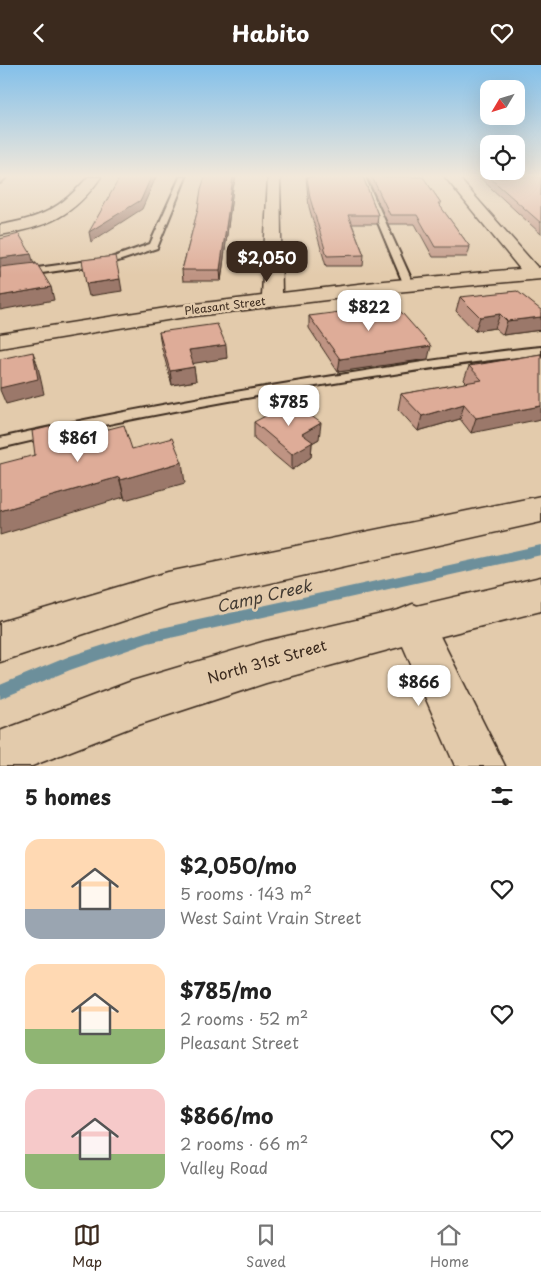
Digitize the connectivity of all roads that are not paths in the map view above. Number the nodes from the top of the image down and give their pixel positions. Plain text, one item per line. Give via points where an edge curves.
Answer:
1 (63, 210) edge
2 (169, 210) edge
3 (273, 210) edge
4 (376, 210) edge
5 (480, 210) edge
6 (0, 230) edge
7 (537, 273) edge
8 (0, 276) edge
9 (409, 285) junction
10 (272, 300) junction
11 (0, 341) edge
12 (541, 351) edge
13 (0, 443) edge
14 (541, 509) edge
15 (541, 594) edge
16 (413, 623) junction
17 (0, 643) edge
18 (0, 755) edge
19 (480, 766) edge

1 - 6 street via 28,225
2 - 8 lane via 154,246 112,259
3 - 10 street
4 - 9 lane
5 - 7 street
7 - 9 street, Pleasant Street
9 - 10 street, Pleasant Street
10 - 11 street, Pleasant Street
12 - 13 lane via 496,355 179,405
14 - 17 street via 168,589
15 - 16 street, North 31st Street
16 - 18 street, North 31st Street via 196,683 63,728
16 - 19 street

